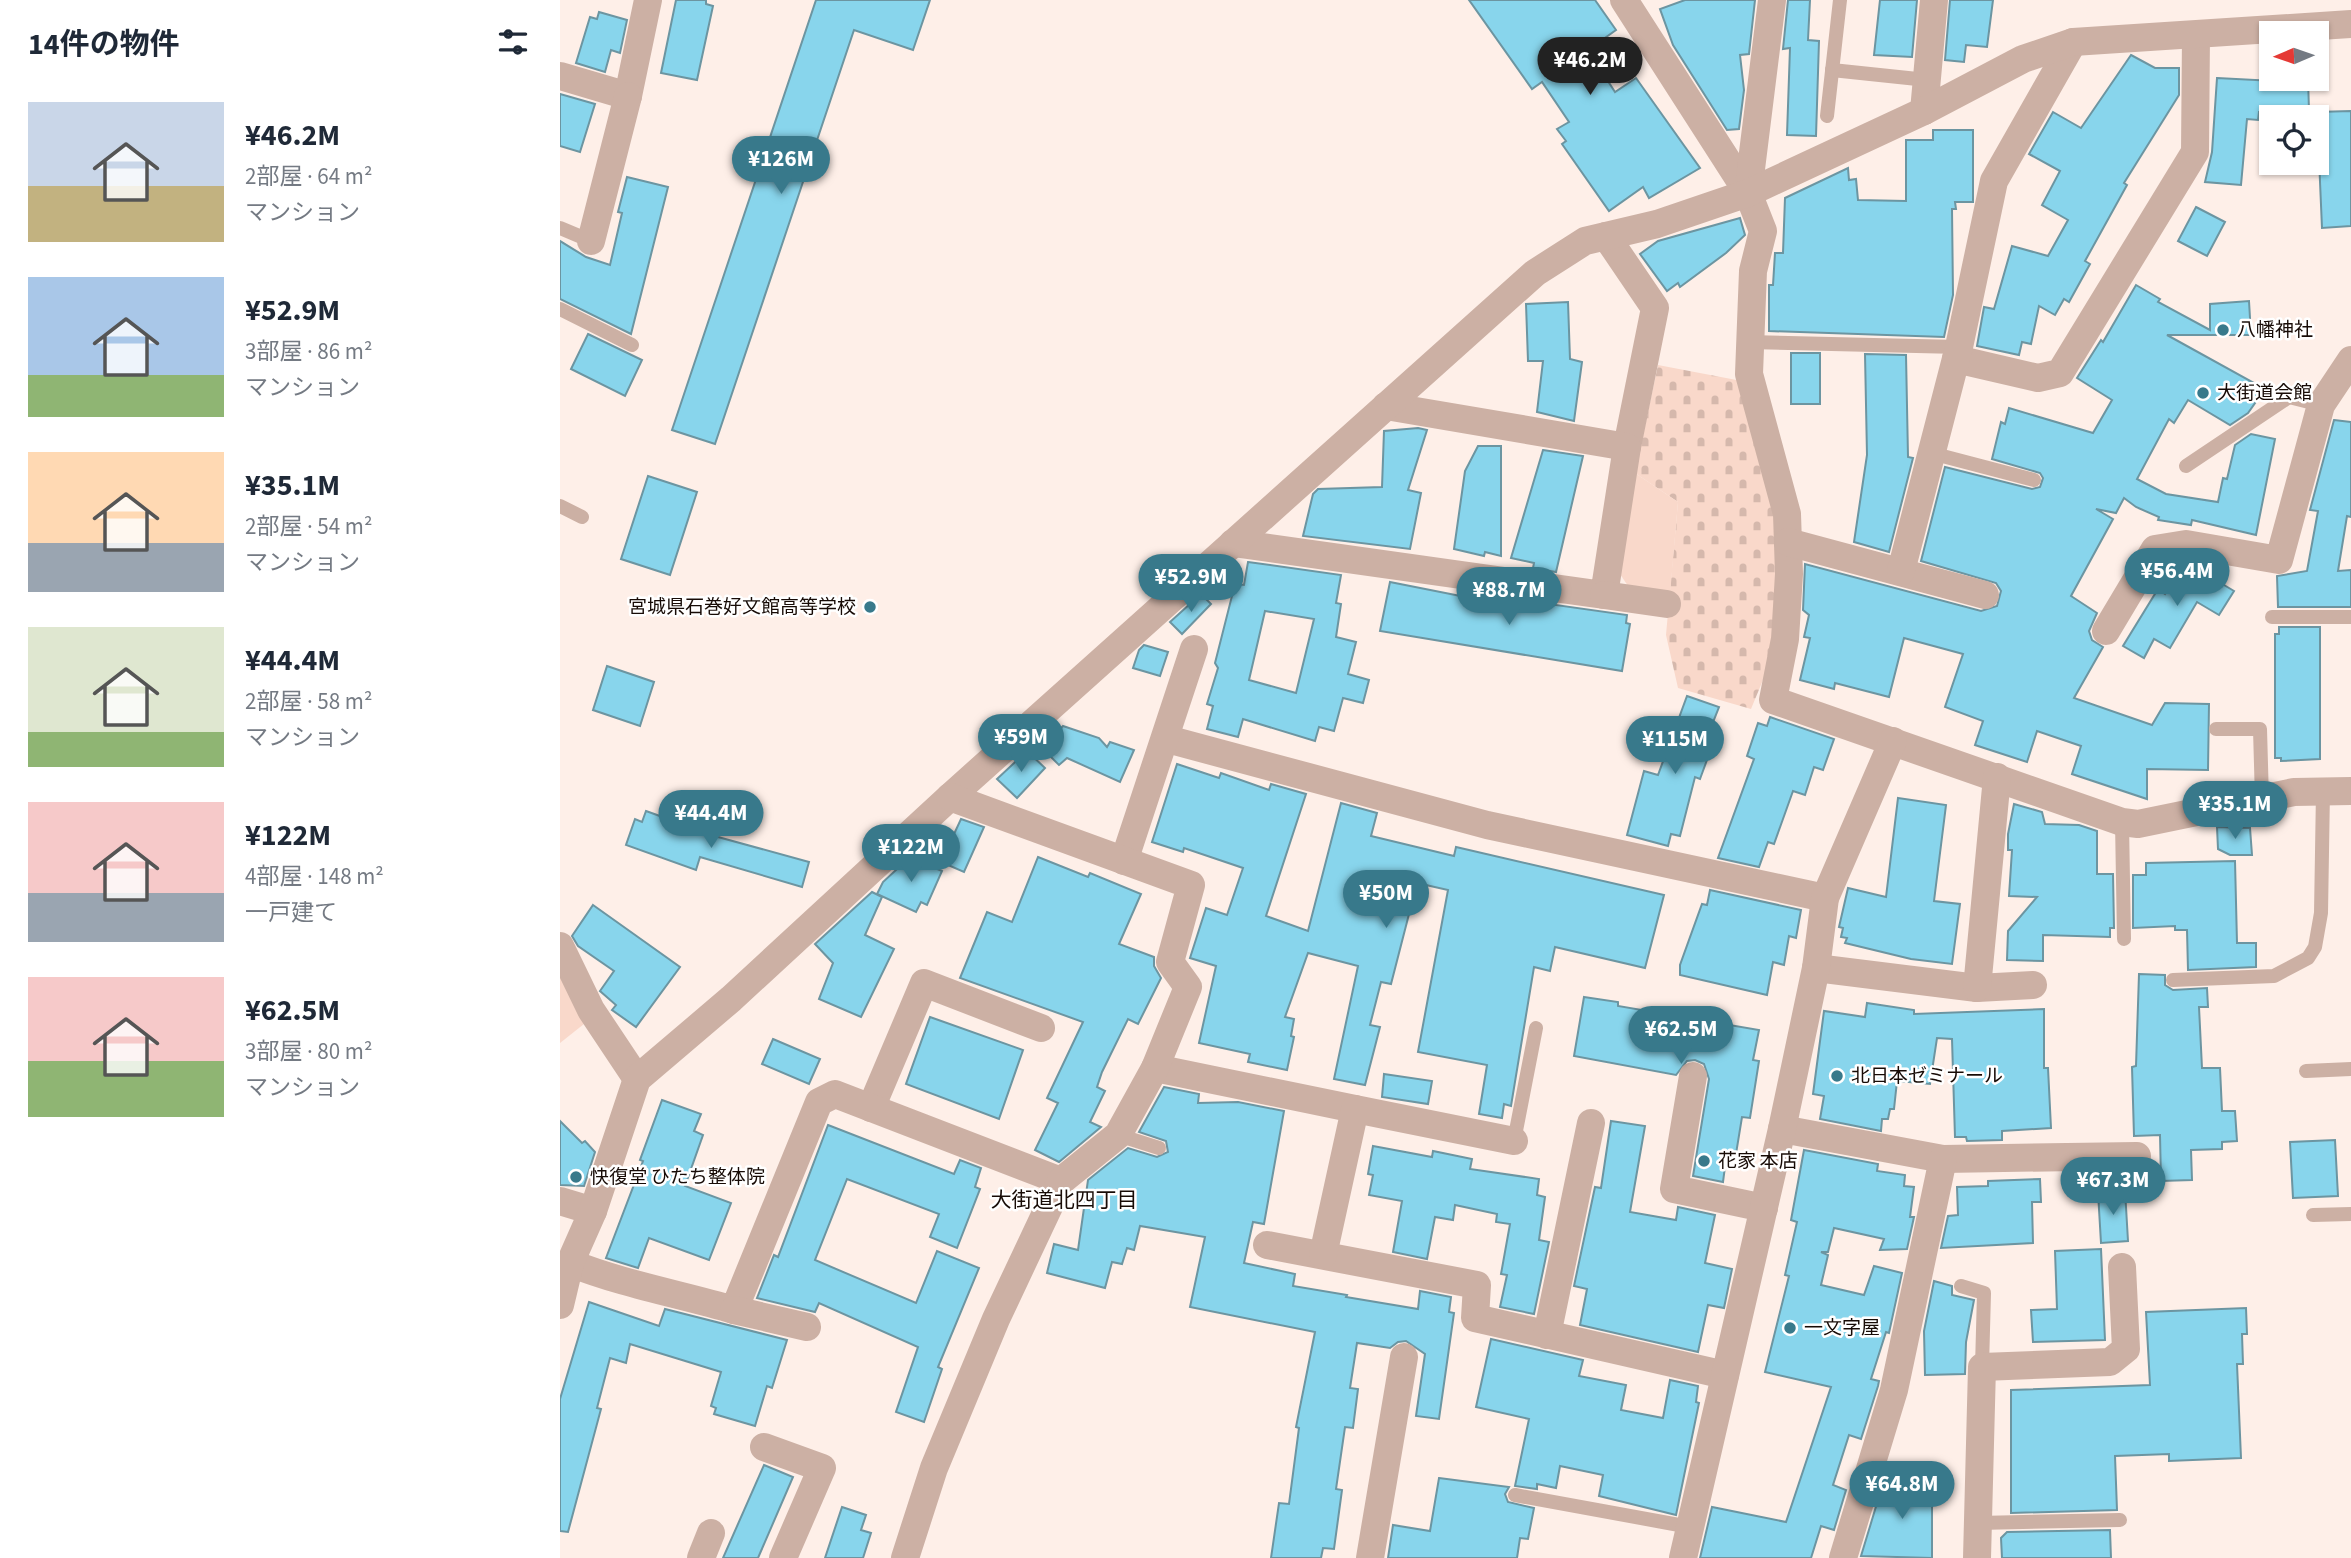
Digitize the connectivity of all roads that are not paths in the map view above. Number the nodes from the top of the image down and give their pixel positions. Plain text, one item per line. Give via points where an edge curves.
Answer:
1 (648, 0) edge
2 (1623, 0) edge
3 (1772, 0) edge
4 (1840, 0) edge
5 (1934, 0) edge
6 (2351, 24) edge
7 (2196, 35) junction
8 (2073, 43) junction
9 (1832, 70) junction
10 (560, 76) edge
11 (1927, 80) junction
12 (628, 96) junction
13 (1924, 111) junction
14 (1827, 116) dead end
15 (1748, 193) junction
16 (560, 228) edge
17 (1606, 236) junction
18 (591, 241) joint
19 (560, 309) edge
20 (1749, 342) junction
21 (632, 345) dead end
22 (1958, 353) junction
23 (2351, 360) edge
24 (2321, 405) junction
25 (1386, 406) junction
26 (1627, 447) junction
27 (1931, 453) junction
28 (2186, 466) dead end
29 (2034, 480) dead end
30 (560, 506) edge
31 (582, 517) dead end
32 (1788, 542) junction
33 (1233, 544) junction
34 (1901, 571) junction
35 (1604, 595) junction
36 (1985, 595) dead end
37 (1667, 604) dead end
38 (2272, 617) dead end
39 (2351, 617) edge
40 (2106, 631) dead end
41 (1194, 649) dead end
42 (2216, 729) dead end
43 (1167, 739) junction
44 (1893, 741) junction
45 (1997, 777) junction
46 (2323, 791) junction
47 (2351, 791) edge
48 (950, 797) junction
49 (2262, 800) junction
50 (2122, 822) junction
51 (1124, 861) junction
52 (1825, 898) junction
53 (2124, 939) dead end
54 (560, 946) edge
55 (1816, 968) junction
56 (2173, 980) dead end
57 (2033, 985) dead end
58 (1977, 988) junction
59 (1041, 1028) dead end
60 (1536, 1028) dead end
61 (1156, 1068) junction
62 (2351, 1069) edge
63 (2306, 1070) dead end
64 (1693, 1076) dead end
65 (637, 1079) junction
66 (871, 1108) junction
67 (1355, 1108) junction
68 (1591, 1124) dead end
69 (1782, 1129) junction
70 (1118, 1135) junction
71 (1514, 1141) joint
72 (1159, 1148) dead end
73 (2137, 1156) dead end
74 (1943, 1159) junction
75 (1062, 1181) junction
76 (560, 1201) edge
77 (1764, 1208) junction
78 (593, 1211) junction
79 (2351, 1214) edge
80 (2313, 1215) dead end
81 (1267, 1245) dead end
82 (1323, 1255) junction
83 (570, 1264) junction
84 (2122, 1267) dead end
85 (1961, 1286) dead end
86 (560, 1305) edge
87 (734, 1310) junction
88 (807, 1327) dead end
89 (1548, 1335) junction
90 (1404, 1357) dead end
91 (1982, 1367) junction
92 (1725, 1375) junction
93 (764, 1447) dead end
94 (1515, 1495) dead end
95 (2120, 1520) dead end
96 (1978, 1523) junction
97 (1690, 1527) junction
98 (783, 1558) edge
99 (905, 1558) edge
100 (1370, 1558) edge
101 (1683, 1558) edge
102 (1843, 1558) edge
103 (1977, 1558) edge

1 - 12 street
2 - 15 street
3 - 15 street
4 - 9 lane
5 - 11 street
6 - 7 street
7 - 8 street
7 - 22 street via 2195,152 2060,373 2038,378
8 - 13 street via 2023,59
8 - 22 street via 1994,181
9 - 11 lane
9 - 14 lane
10 - 12 street
11 - 13 street
12 - 18 street
13 - 15 street
15 - 17 street
15 - 20 street via 1763,230 1754,271
16 - 18 lane
17 - 25 street via 1585,241 1535,273
17 - 26 street via 1655,308
19 - 21 lane
20 - 22 lane
20 - 32 street via 1749,374 1787,514
22 - 27 street
23 - 24 street
24 - 28 lane via 2289,397
24 - 40 street via 2279,560 2186,544 2155,548
25 - 26 street
25 - 33 street
26 - 35 street
27 - 29 lane
27 - 34 street
30 - 31 lane
32 - 34 street
32 - 44 street via 1785,639 1773,700
33 - 35 street
33 - 48 street
34 - 36 street
35 - 37 street
38 - 39 lane
41 - 43 street
42 - 49 lane via 2260,729
43 - 51 street
43 - 52 street via 1487,825
44 - 45 street
44 - 52 street
45 - 50 street
45 - 58 street
46 - 47 street
46 - 49 street
46 - 56 lane via 2321,913 2315,947 2308,958 2274,976
48 - 51 street
48 - 65 street
49 - 50 street via 2138,824
50 - 53 lane
51 - 61 street via 1191,885 1170,962 1188,987
52 - 55 street
54 - 65 street via 591,1010
55 - 58 street
55 - 69 street
57 - 58 street
59 - 66 street via 924,983
60 - 71 lane
61 - 67 street
61 - 70 street
62 - 63 lane
64 - 77 street via 1675,1189
65 - 78 street
66 - 75 street
66 - 87 street via 835,1094 819,1102
67 - 71 street
67 - 82 street
68 - 89 street
69 - 74 street
69 - 77 street
70 - 72 lane
70 - 75 street
73 - 74 street
74 - 102 street via 1894,1390
75 - 99 street via 996,1319 934,1468
76 - 78 street
77 - 92 street
78 - 83 street
79 - 80 lane
81 - 82 street
82 - 89 street via 1477,1285 1475,1318
83 - 86 street
83 - 87 street via 619,1282
84 - 91 street via 2126,1349 2110,1362
85 - 91 lane via 1984,1293
87 - 88 street
89 - 92 street
90 - 100 street
91 - 96 street
92 - 97 street
93 - 98 street via 822,1468
94 - 97 lane
95 - 96 lane
96 - 103 street
97 - 101 street

